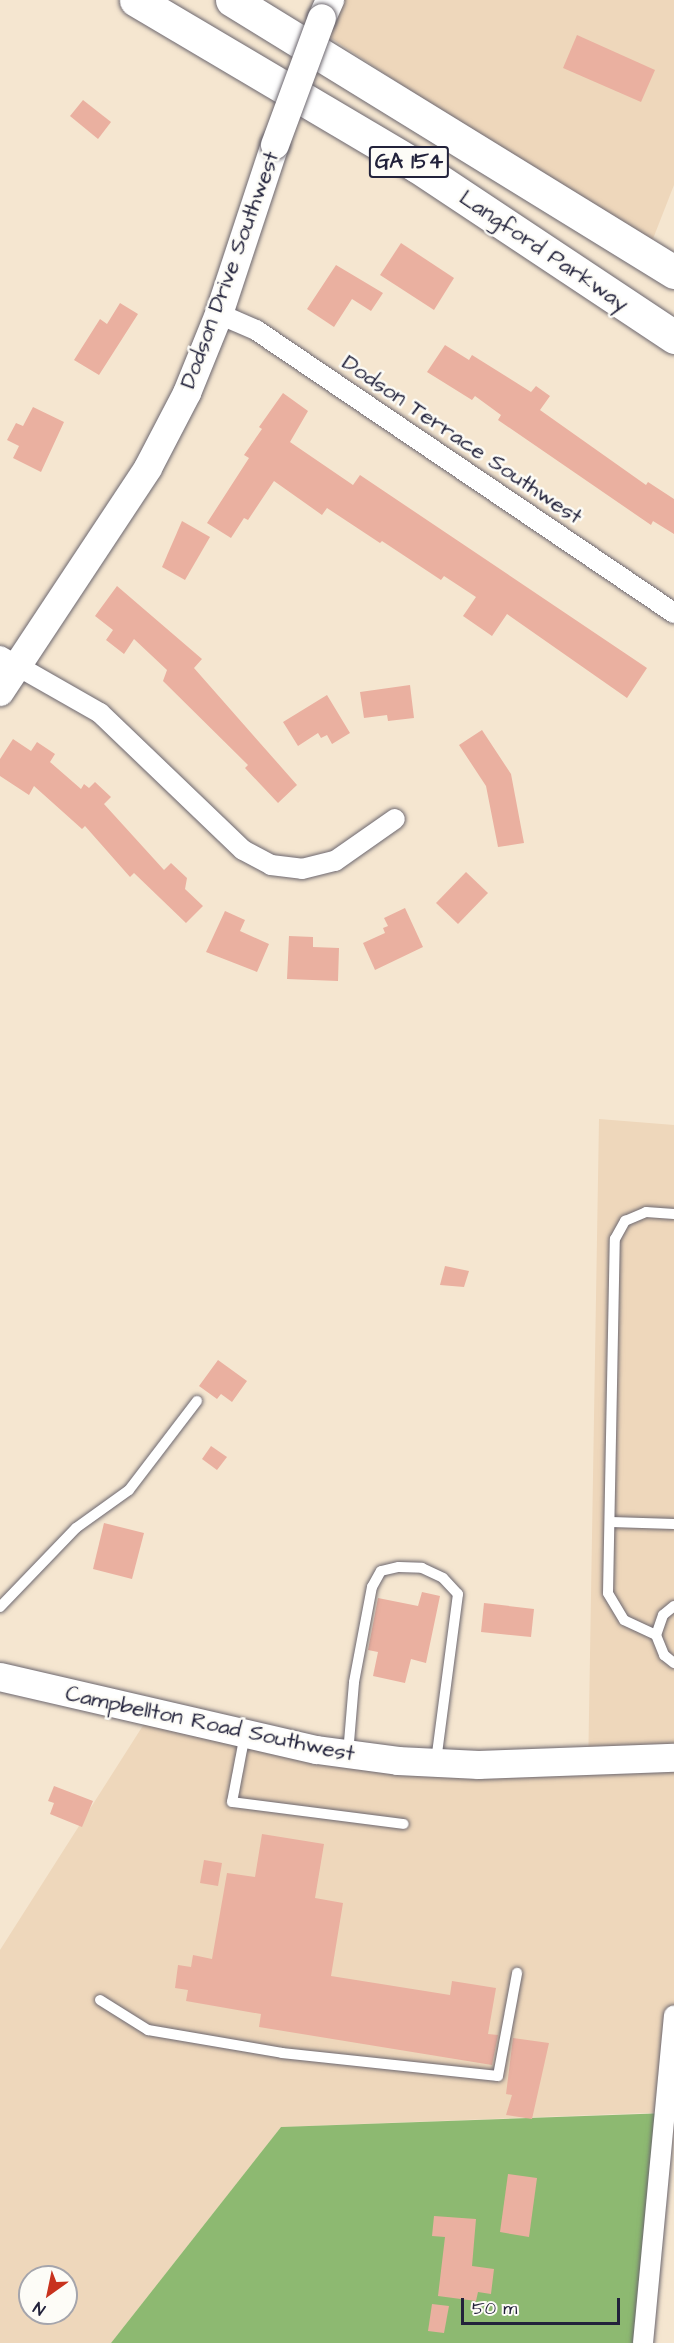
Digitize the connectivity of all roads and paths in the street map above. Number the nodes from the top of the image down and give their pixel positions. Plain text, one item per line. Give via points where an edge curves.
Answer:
1 (136, 0) edge
2 (231, 0) edge
3 (326, 9) edge
4 (674, 272) edge
5 (219, 314) junction
6 (674, 337) edge
7 (674, 613) edge
8 (9, 662) edge
9 (0, 692) edge
10 (395, 819) dead end
11 (674, 1214) edge
12 (197, 1401) dead end
13 (611, 1522) junction
14 (674, 1524) edge
15 (674, 1606) edge
16 (0, 1607) edge
17 (656, 1635) junction
18 (674, 1663) edge
19 (0, 1677) edge
20 (245, 1734) junction
21 (348, 1754) junction
22 (674, 1758) edge
23 (436, 1763) junction
24 (404, 1824) dead end
25 (517, 1973) dead end
26 (100, 2000) dead end
27 (674, 2015) edge
28 (643, 2343) edge

1 - 6 highway, Langford Parkway / GA 154 via 417,166
2 - 4 highway, Langford Parkway / GA 154
3 - 5 street, Dodson Drive Southwest, bridge via 275,145
5 - 7 street, Dodson Terrace Southwest via 256,330
5 - 8 street, Dodson Drive Southwest via 187,393 148,468
8 - 9 street, Dodson Drive Southwest
8 - 10 street via 100,713 243,850 272,865 302,869 335,861
11 - 13 lane via 645,1212 625,1221 615,1239
12 - 16 lane via 129,1490 76,1528
13 - 14 lane
13 - 17 lane via 608,1593 624,1620
15 - 17 lane via 663,1615
17 - 18 lane via 664,1655
19 - 20 street, Campbellton Road Southwest
20 - 21 street, Campbellton Road Southwest
20 - 24 lane via 232,1802
21 - 23 street, Campbellton Road Southwest
21 - 23 lane via 354,1682 372,1587 381,1571 422,1568 443,1578 458,1594
22 - 23 street, Campbellton Road Southwest
25 - 26 lane via 498,2076 282,2053 148,2030
27 - 28 street

